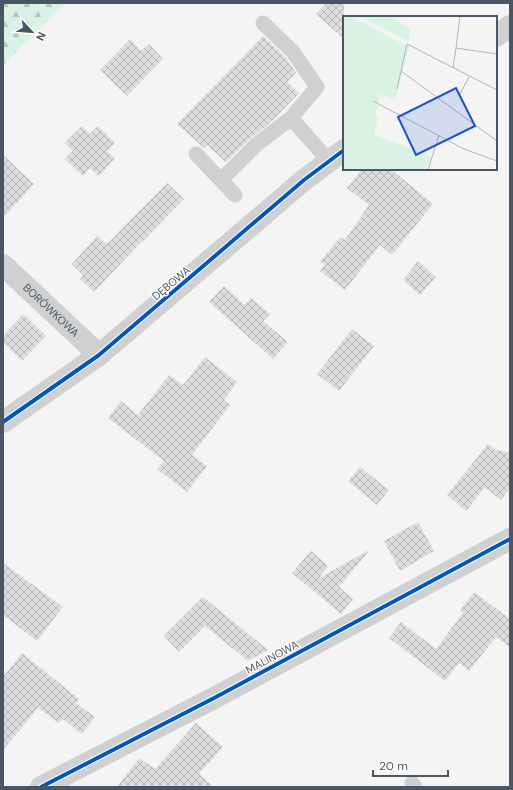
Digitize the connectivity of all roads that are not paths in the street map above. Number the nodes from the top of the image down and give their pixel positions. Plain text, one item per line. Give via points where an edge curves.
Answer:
1 (263, 23) dead end
2 (510, 26) edge
3 (497, 35) edge
4 (291, 118) junction
5 (196, 154) dead end
6 (336, 156) edge
7 (221, 180) junction
8 (235, 195) dead end
9 (3, 266) edge
10 (99, 355) junction
11 (3, 422) edge
12 (510, 539) edge
13 (41, 787) edge

1 - 4 lane via 294,52 317,87
2 - 3 street
4 - 6 lane
4 - 7 lane via 256,145
5 - 7 lane
6 - 10 street, DĘBOWA via 304,180
7 - 8 lane
9 - 10 street, BORÓWKOWA
10 - 11 street, DĘBOWA
12 - 13 street, MALINOWA via 216,697

